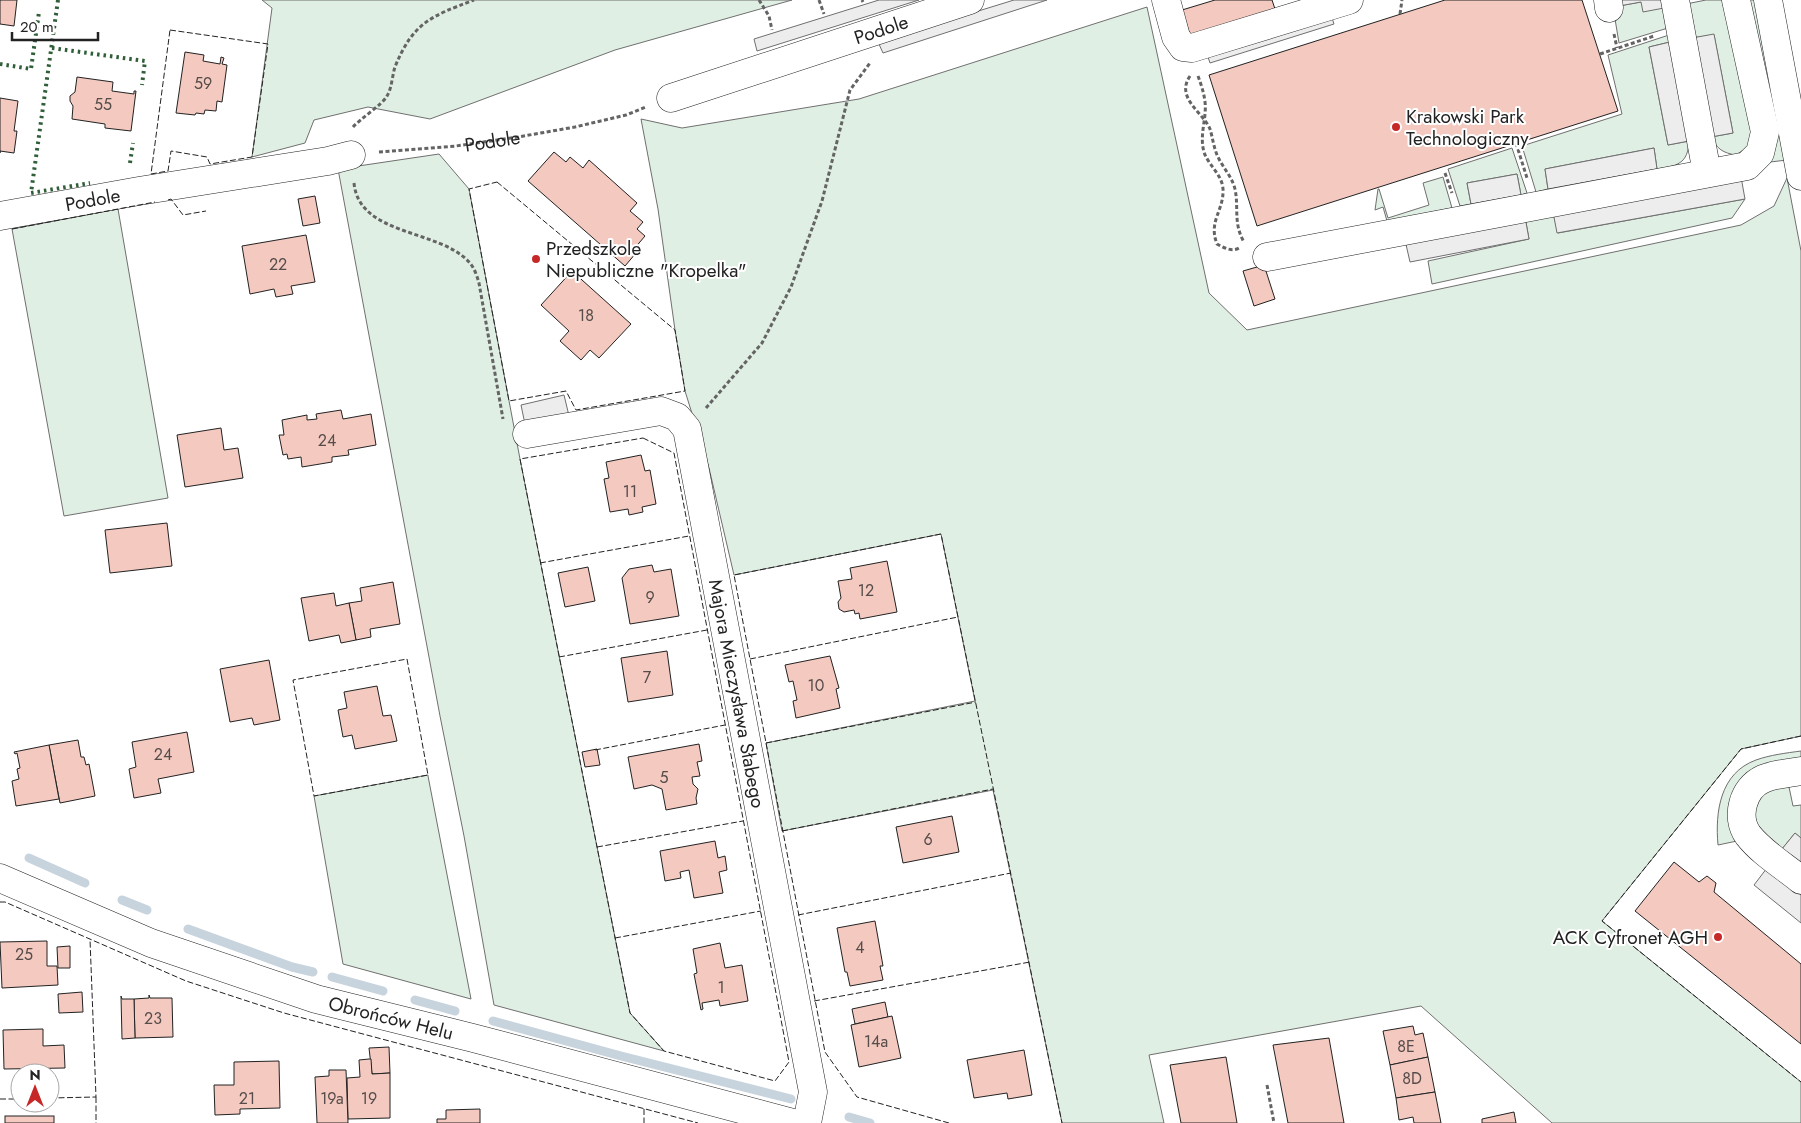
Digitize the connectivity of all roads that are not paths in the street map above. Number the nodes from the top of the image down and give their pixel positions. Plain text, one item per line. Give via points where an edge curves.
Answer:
1 (970, 0) edge
2 (1166, 0) edge
3 (1350, 0) edge
4 (1675, 0) edge
5 (1736, 0) edge
6 (1768, 0) edge
7 (671, 98) road end
8 (351, 155) road end
9 (1707, 173) junction
10 (1801, 176) edge
11 (0, 216) edge
12 (1267, 257) dead end
13 (527, 434) road end
14 (1801, 771) edge
15 (0, 878) edge
16 (1801, 880) edge
17 (793, 1123) edge
18 (807, 1123) edge

1 - 7 street, Podole
2 - 3 street via 1176,37 1194,59
4 - 9 street
5 - 9 street via 1765,132 1760,153 1747,166
6 - 10 street
8 - 11 street, Podole
9 - 12 street
13 - 18 street, Majora Mieczysława Słabego via 661,412 677,417 687,429 813,1092
14 - 16 street via 1760,781 1749,791 1742,811 1749,835
15 - 17 street, Obrońców Helu via 151,942 316,1000

